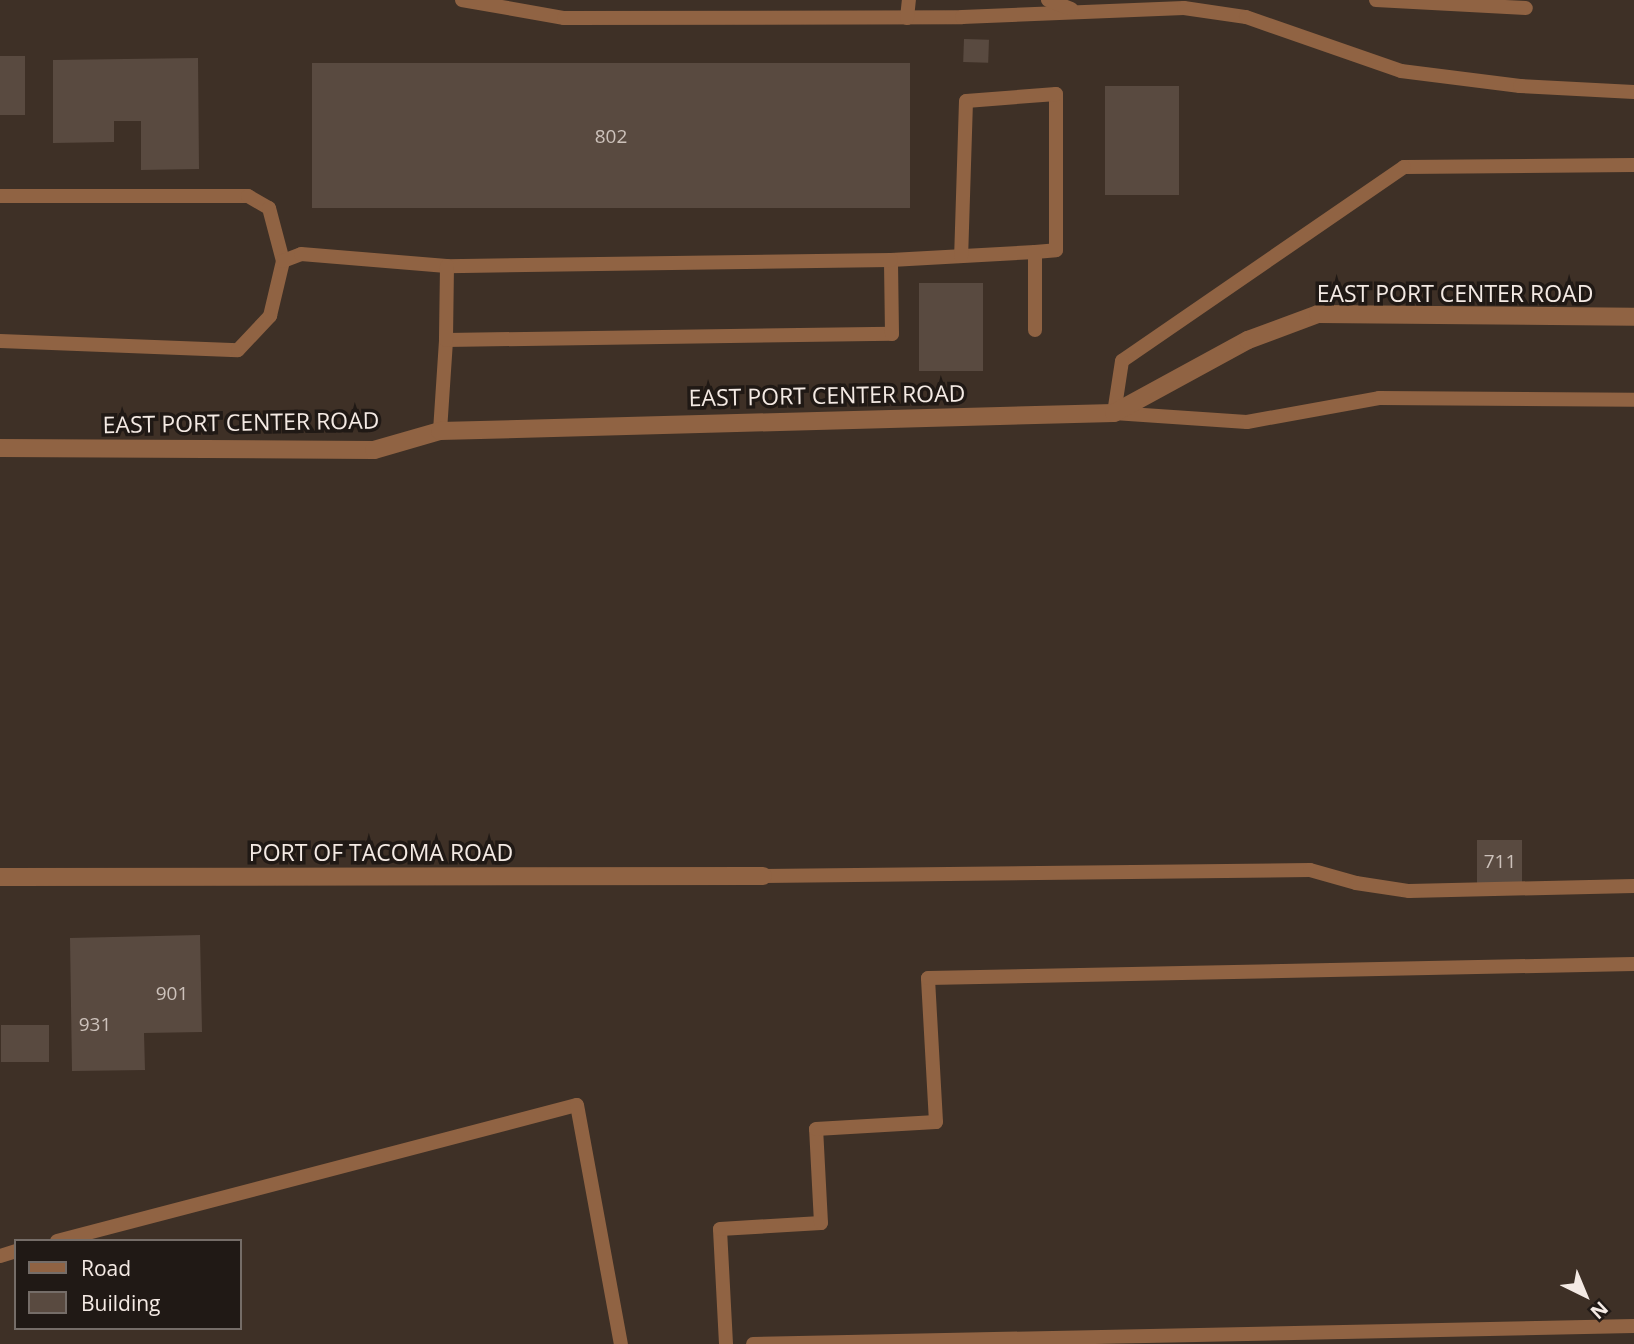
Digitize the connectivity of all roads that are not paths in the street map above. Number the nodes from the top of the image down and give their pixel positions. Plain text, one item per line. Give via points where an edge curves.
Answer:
1 (462, 0) edge
2 (909, 0) edge
3 (1048, 0) edge
4 (1377, 0) edge
5 (1526, 8) dead end
6 (1076, 11) junction
7 (907, 18) junction
8 (1634, 92) edge
9 (1634, 165) edge
10 (0, 196) edge
11 (1035, 251) junction
12 (961, 256) junction
13 (891, 260) junction
14 (283, 261) junction
15 (447, 266) junction
16 (1634, 317) edge
17 (1035, 330) dead end
18 (446, 340) junction
19 (0, 341) edge
20 (1634, 400) edge
21 (1114, 413) junction
22 (440, 431) junction
23 (0, 448) edge
24 (763, 876) joint
25 (0, 877) edge
26 (1634, 886) edge
27 (1634, 964) edge
28 (65, 1239) edge
29 (1634, 1326) edge
30 (621, 1344) edge
31 (726, 1344) edge
32 (753, 1344) edge

1 - 7 lane via 564,18
2 - 7 lane
3 - 6 lane
4 - 5 lane
6 - 7 lane
6 - 8 lane via 1184,8 1247,17 1401,71 1520,86
9 - 21 lane via 1404,167 1122,361
10 - 14 lane via 248,196 269,208
11 - 12 lane
11 - 12 lane via 1056,250 1056,94 966,101
11 - 17 lane
12 - 13 lane
13 - 15 lane
13 - 18 lane via 892,334
14 - 15 lane via 301,254
14 - 19 lane via 270,316 238,350
15 - 18 lane
16 - 21 street, EAST PORT CENTER ROAD via 1318,314 1248,340
18 - 22 lane
20 - 21 lane via 1379,398 1247,422
21 - 22 street, EAST PORT CENTER ROAD
22 - 23 street, EAST PORT CENTER ROAD via 374,450
24 - 25 street, PORT OF TACOMA ROAD
24 - 26 lane via 1310,870 1409,891
27 - 31 lane via 928,978 936,1122 816,1129 821,1223 720,1229
28 - 30 lane via 577,1105
29 - 32 lane

